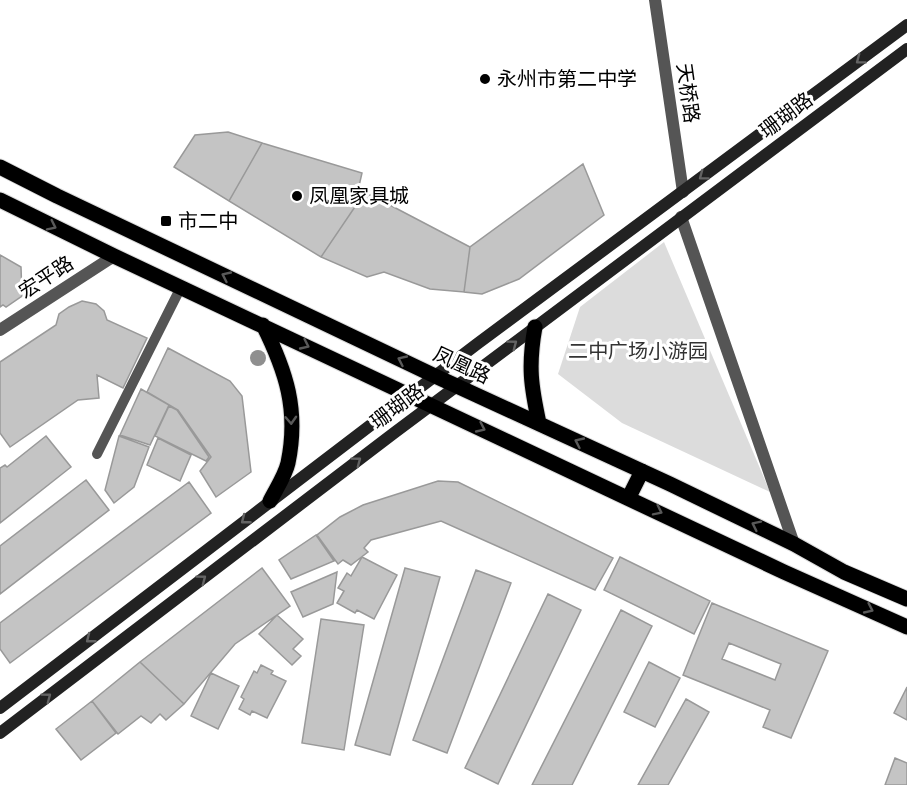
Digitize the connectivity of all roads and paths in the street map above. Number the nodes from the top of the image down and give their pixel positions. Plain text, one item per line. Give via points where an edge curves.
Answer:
1 (655, 0) edge
2 (907, 25) edge
3 (907, 49) edge
4 (0, 167) edge
5 (683, 192) junction
6 (0, 200) edge
7 (681, 217) junction
8 (114, 256) junction
9 (181, 287) junction
10 (263, 325) junction
11 (535, 327) junction
12 (0, 330) edge
13 (435, 376) junction
14 (457, 386) junction
15 (410, 394) junction
16 (432, 405) junction
17 (539, 423) junction
18 (97, 454) dead end
19 (642, 471) junction
20 (629, 497) junction
21 (270, 501) junction
22 (794, 543) junction
23 (907, 599) edge
24 (907, 627) edge
25 (0, 708) edge
26 (0, 733) edge

1 - 5 street, 天桥路
2 -> 5 main road, 珊瑚路
3 - 7 main road, 珊瑚路
13 -> 4 main road, 凤凰路
5 - 13 main road, 珊瑚路
6 -> 8 main road
7 - 11 main road, 珊瑚路
7 - 22 street
8 - 9 main road
8 - 12 street, 宏平路
9 - 10 main road
9 - 18 lane
10 -> 15 main road
10 -> 21 main road via 289,390 292,428 287,465
14 -> 11 main road, 珊瑚路
11 - 17 main road via 530,355 531,388
13 - 14 main road, 凤凰路
13 - 15 main road, 珊瑚路
14 - 16 main road, 珊瑚路
14 - 17 main road, 凤凰路
15 - 16 main road
15 - 21 main road, 珊瑚路
16 -> 20 main road
26 -> 16 main road, 珊瑚路
19 -> 17 main road, 凤凰路
19 - 20 main road
22 -> 19 main road, 凤凰路
20 -> 24 main road
21 -> 25 main road, 珊瑚路
22 - 23 main road, 凤凰路 via 844,572

